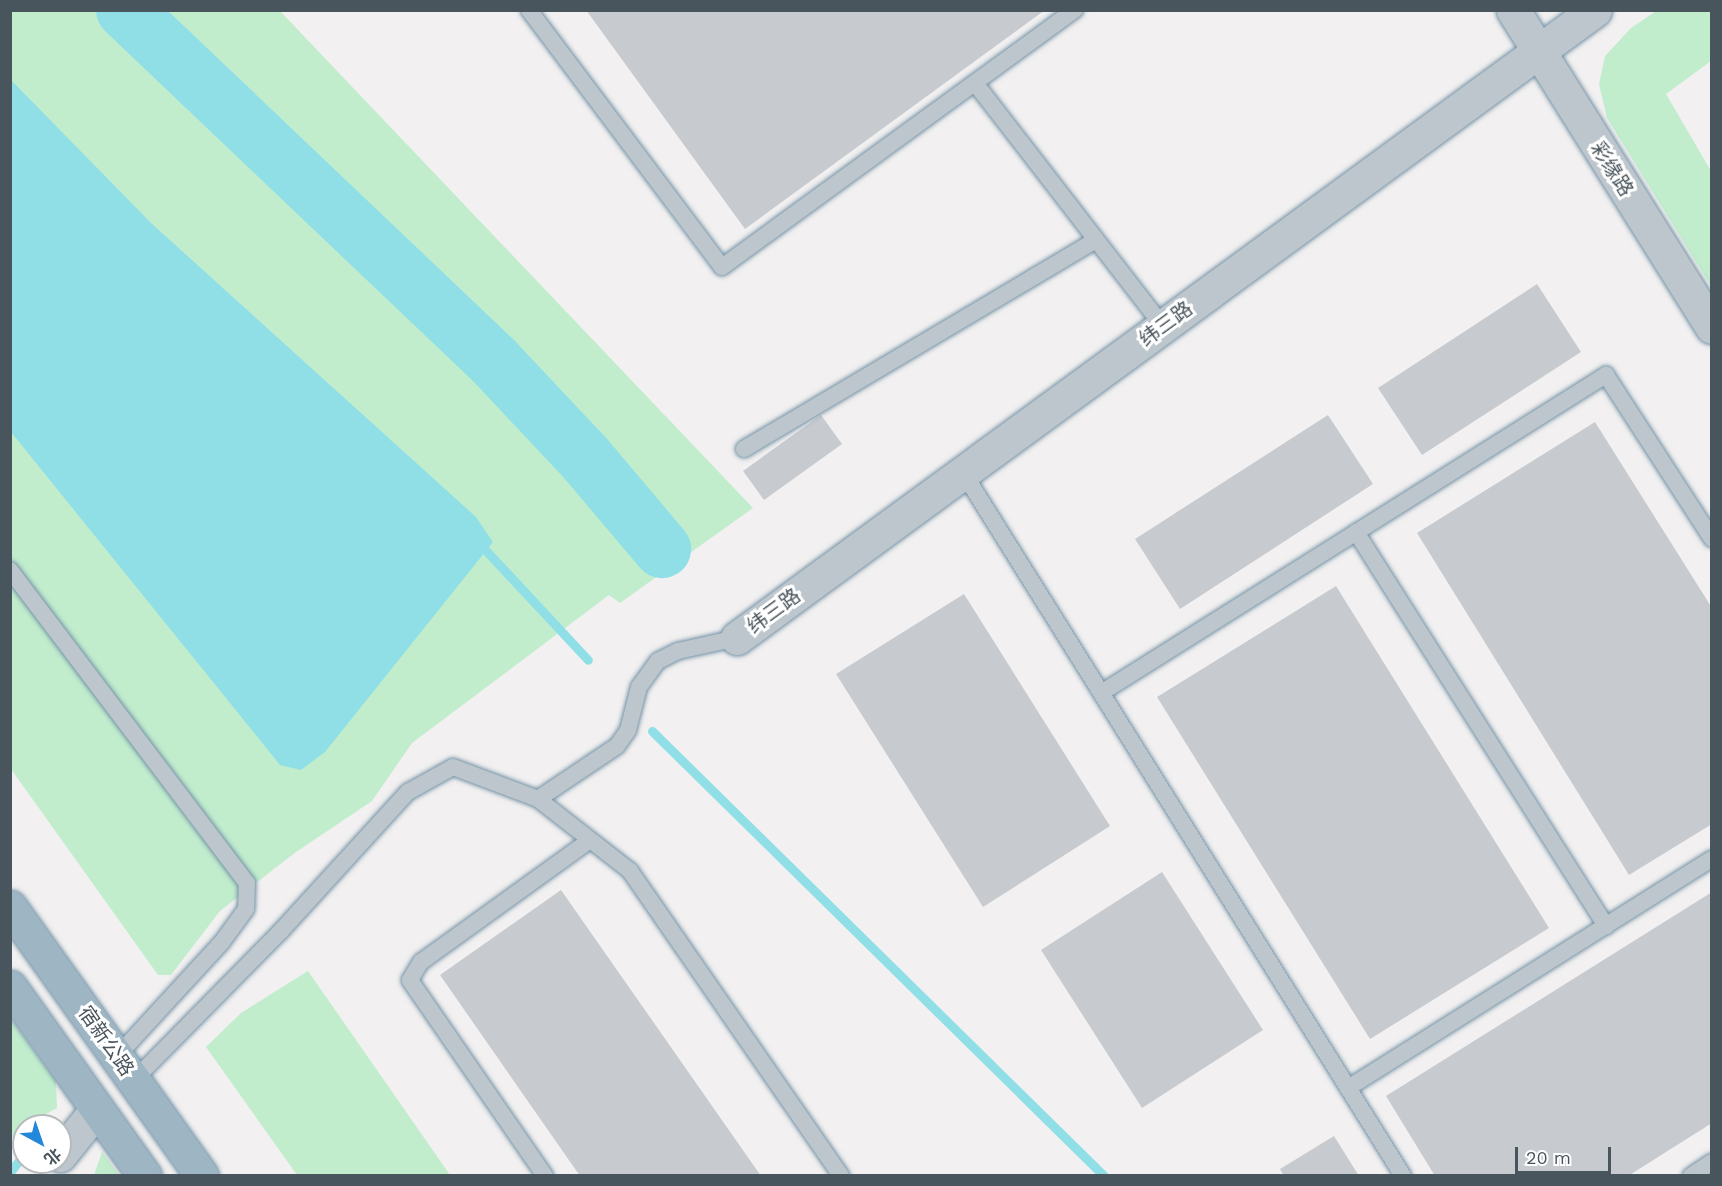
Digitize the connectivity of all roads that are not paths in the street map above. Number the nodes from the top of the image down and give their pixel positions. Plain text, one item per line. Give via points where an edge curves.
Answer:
1 (529, 10) edge
2 (1075, 10) edge
3 (1513, 10) edge
4 (1595, 10) edge
5 (1538, 51) junction
6 (975, 83) junction
7 (1096, 240) junction
8 (1163, 326) junction
9 (1712, 327) edge
10 (744, 449) dead end
11 (963, 472) junction
12 (1356, 532) junction
13 (1712, 539) edge
14 (10, 570) edge
15 (737, 638) joint
16 (1101, 693) junction
17 (538, 800) junction
18 (590, 840) junction
19 (1712, 859) edge
20 (10, 907) edge
21 (1606, 926) junction
22 (10, 987) edge
23 (125, 1068) junction
24 (1348, 1088) junction
25 (97, 1109) junction
26 (72, 1140) edge
27 (1712, 1162) edge
28 (145, 1176) edge
29 (202, 1176) edge
30 (545, 1176) edge
31 (841, 1176) edge
32 (1403, 1176) edge
33 (1691, 1176) edge

1 - 6 lane via 722,267
2 - 6 lane
3 - 5 street, 彩缘路
4 - 5 street, 纬三路
5 - 8 street, 纬三路
5 - 9 street, 彩缘路
6 - 7 lane
7 - 8 lane
7 - 10 lane
8 - 11 street, 纬三路
11 - 15 street, 纬三路
11 - 16 lane
12 - 13 lane via 1606,375
12 - 16 lane
12 - 21 lane
14 - 23 lane via 247,883 246,909
15 - 17 lane via 678,651 658,661 643,680 628,730 617,746
16 - 24 lane
17 - 18 lane
17 - 23 lane via 453,767 408,792 280,932
18 - 30 lane via 421,962 410,980
18 - 31 lane via 630,871
19 - 21 lane
20 - 23 highway, 宿新公路
21 - 24 lane
22 - 25 highway
23 - 29 highway, 宿新公路
24 - 32 lane
25 - 26 street
25 - 28 highway
27 - 33 lane

